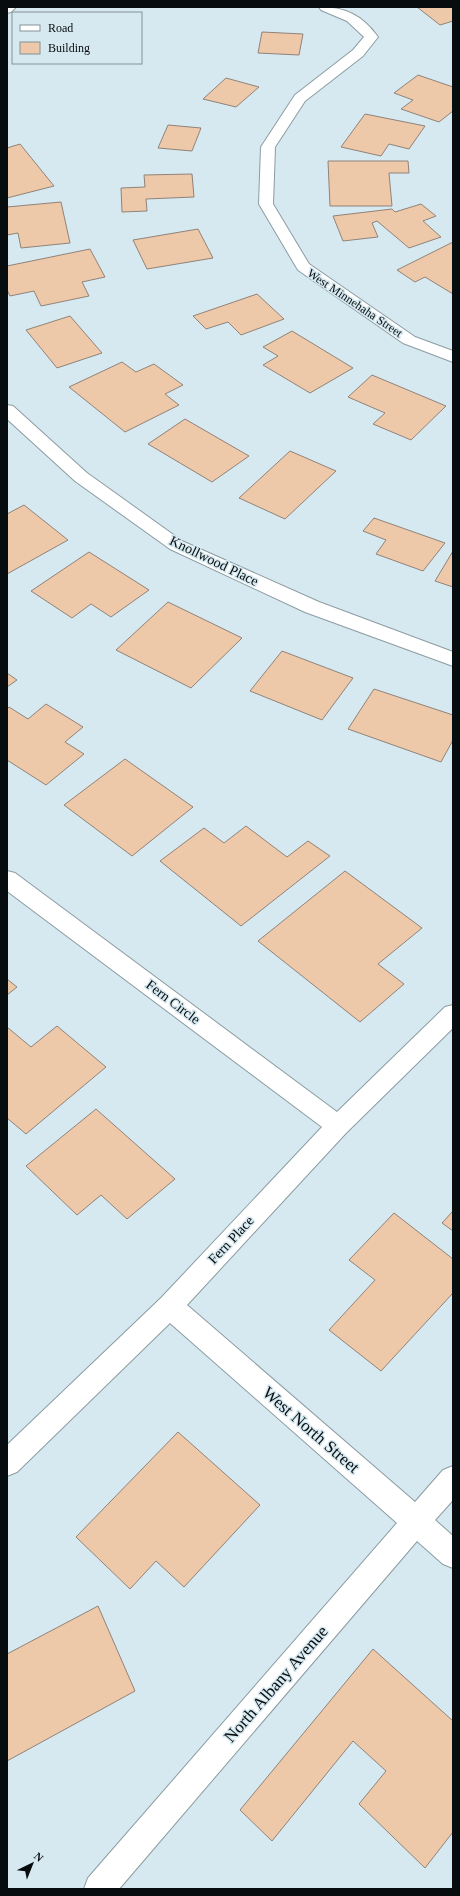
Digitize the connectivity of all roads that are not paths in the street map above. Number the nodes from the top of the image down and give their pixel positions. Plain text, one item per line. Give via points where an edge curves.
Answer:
1 (10, 7) edge
2 (326, 7) edge
3 (7, 9) edge
4 (453, 357) edge
5 (7, 410) edge
6 (453, 658) edge
7 (7, 879) edge
8 (453, 1014) edge
9 (338, 1126) junction
10 (170, 1306) junction
11 (7, 1463) edge
12 (453, 1479) edge
13 (416, 1522) junction
14 (453, 1554) edge
15 (99, 1889) edge

1 - 3 lane
2 - 4 street, West Minnehaha Street via 352,18 371,37 358,53 300,98 268,147 266,204 303,267 409,340
5 - 6 street, Knollwood Place via 81,477 176,545 312,607
7 - 9 street, Fern Circle
8 - 9 street, Fern Place
9 - 10 street, Fern Place
10 - 11 street, Fern Place
10 - 13 street, West North Street
12 - 13 street, North Albany Avenue
13 - 14 street, West North Street
13 - 15 street, North Albany Avenue

